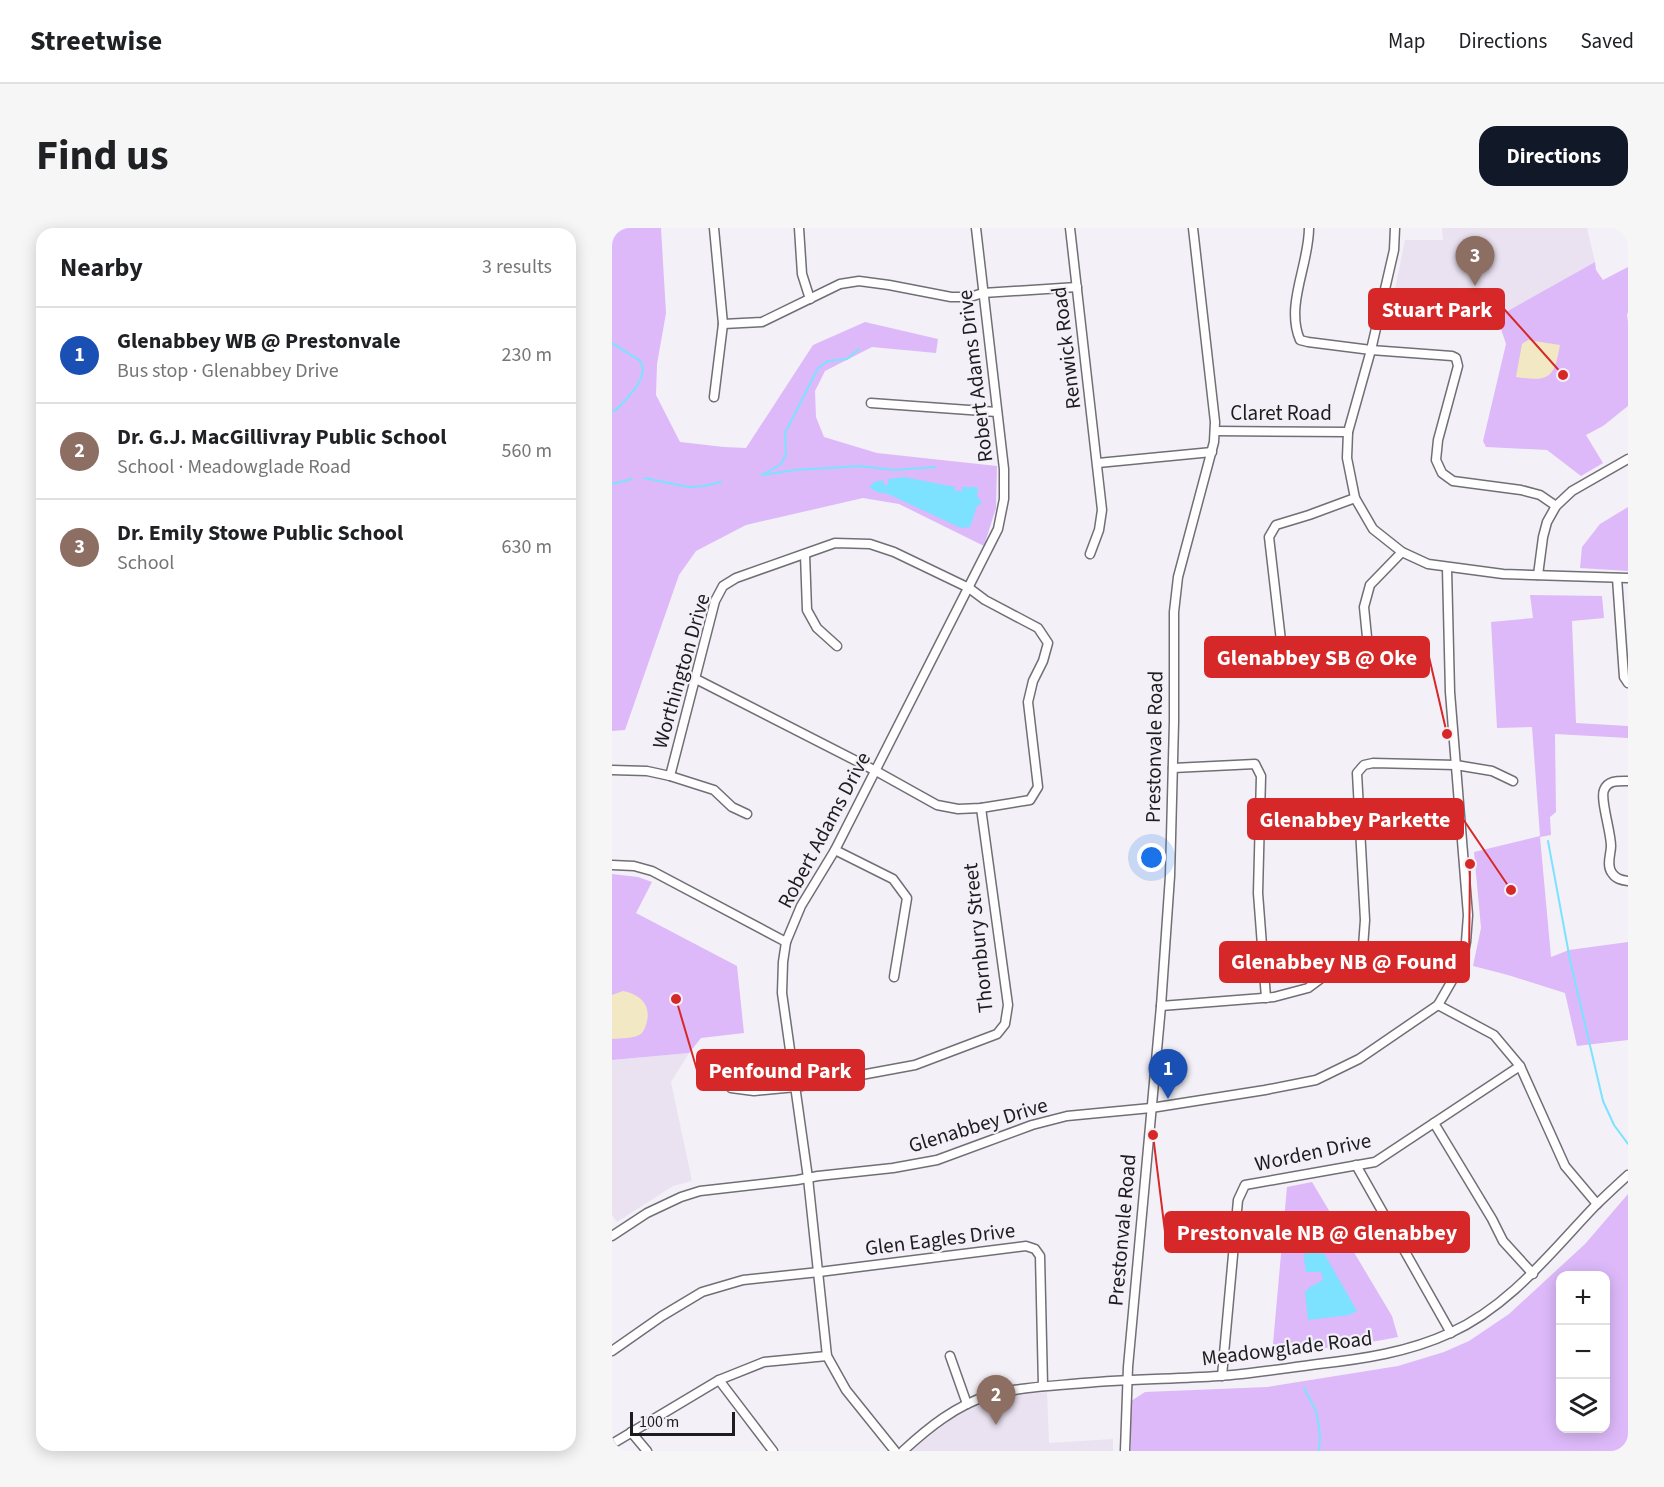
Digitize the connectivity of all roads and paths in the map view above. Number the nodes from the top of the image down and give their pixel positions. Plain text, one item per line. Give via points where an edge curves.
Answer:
1 (714, 228) edge
2 (799, 228) edge
3 (976, 228) edge
4 (1071, 228) edge
5 (1193, 228) edge
6 (1309, 228) edge
7 (1395, 228) edge
8 (1077, 287) junction
9 (983, 293) junction
10 (810, 299) junction
11 (723, 324) junction
12 (1371, 350) junction
13 (714, 397) dead end
14 (872, 403) dead end
15 (997, 412) junction
16 (1215, 431) junction
17 (1348, 432) junction
18 (1212, 452) junction
19 (1628, 459) edge
20 (1098, 464) junction
21 (1355, 498) junction
22 (1556, 506) junction
23 (1402, 552) junction
24 (805, 554) junction
25 (1090, 554) dead end
26 (1448, 568) junction
27 (1538, 575) junction
28 (1617, 578) junction
29 (1628, 578) edge
30 (969, 588) junction
31 (837, 646) dead end
32 (694, 678) junction
33 (1628, 683) edge
34 (1456, 765) junction
35 (1173, 768) junction
36 (612, 771) edge
37 (876, 771) junction
38 (670, 776) junction
39 (1513, 781) dead end
40 (1628, 781) edge
41 (981, 808) junction
42 (747, 814) dead end
43 (835, 850) junction
44 (612, 865) edge
45 (1628, 881) edge
46 (786, 942) junction
47 (894, 977) dead end
48 (1266, 998) junction
49 (1438, 1005) junction
50 (1161, 1006) junction
51 (1520, 1066) junction
52 (796, 1087) junction
53 (731, 1088) dead end
54 (1151, 1108) junction
55 (1434, 1123) junction
56 (1356, 1165) junction
57 (1628, 1175) edge
58 (808, 1178) junction
59 (1597, 1204) junction
60 (612, 1236) edge
61 (819, 1272) junction
62 (1533, 1274) junction
63 (1451, 1333) junction
64 (612, 1351) edge
65 (827, 1356) junction
66 (950, 1356) dead end
67 (1222, 1376) junction
68 (1127, 1379) junction
69 (719, 1380) junction
70 (1043, 1386) junction
71 (967, 1404) junction
72 (631, 1432) junction
73 (612, 1444) edge
74 (646, 1451) edge
75 (772, 1451) edge
76 (895, 1451) edge
77 (903, 1451) edge
78 (1125, 1451) edge

1 - 11 street
2 - 10 street via 802,274
3 - 9 street, Robert Adams Drive
4 - 8 street, Renwick Road
5 - 16 street, Prestonvale Road
6 - 12 street via 1294,313 1300,340
7 - 12 street via 1394,250
8 - 9 street
8 - 20 street, Renwick Road
9 - 10 street via 951,297 859,281 840,284
9 - 15 street, Robert Adams Drive
10 - 11 street via 762,322
11 - 13 street
12 - 17 street
12 - 22 street via 1456,358 1458,366 1438,440 1436,460 1442,473 1453,481 1540,495
14 - 15 street
15 - 30 street, Robert Adams Drive via 1004,500 998,529
16 - 17 street, Claret Road
16 - 18 street, Prestonvale Road
17 - 21 street via 1347,458
18 - 20 street
18 - 35 street, Prestonvale Road via 1176,592
19 - 22 street via 1572,491
20 - 25 street, Renwick Road via 1101,521
21 - 23 street via 1374,529
21 - 23 street via 1276,525 1269,537 1282,658 1291,668 1359,671 1367,660 1364,607 1370,585
22 - 27 street via 1543,537
23 - 26 street
24 - 30 street, Worthington Drive via 835,543 870,544
24 - 31 street via 807,610 817,628
24 - 32 street, Worthington Drive via 723,586 715,601
26 - 27 street
26 - 34 street, Glenabbey Drive via 1450,692
27 - 28 street
28 - 29 street
28 - 33 street via 1624,677
30 - 37 street, Robert Adams Drive
30 - 41 street, Worthington Drive via 1038,628 1048,643 1028,702 1038,787 1030,800
32 - 37 street
32 - 38 street, Worthington Drive
34 - 39 street via 1492,771
34 - 48 street via 1373,763 1364,765 1357,773 1363,947 1308,988
34 - 49 street, Glenabbey Drive via 1468,915 1466,942 1461,965
35 - 48 street via 1255,764 1261,776 1258,893
35 - 50 street, Prestonvale Road
36 - 38 street via 647,771
37 - 41 street via 937,805
37 - 43 street, Robert Adams Drive
38 - 42 street via 714,790 732,807
40 - 45 street via 1614,781 1605,787 1601,797 1611,846 1611,872
41 - 52 street, Thornbury Street via 1008,1005 1005,1024 997,1034 915,1065
43 - 46 street, Robert Adams Drive via 801,906
43 - 47 street via 893,879 907,898
44 - 46 street via 652,871
46 - 52 street, Robert Adams Drive via 782,993
48 - 50 street
49 - 51 street via 1494,1035
49 - 54 street, Glenabbey Drive via 1359,1059 1316,1080
50 - 54 street, Prestonvale Road
51 - 55 street, Worden Drive
51 - 59 street via 1565,1166
52 - 53 street, Thornbury Street via 754,1091
52 - 58 street, Robert Adams Drive
54 - 58 street, Glenabbey Drive via 1067,1116 937,1160
54 - 68 street, Prestonvale Road
55 - 56 street, Worden Drive via 1375,1162
55 - 62 street via 1503,1240
56 - 63 street
56 - 67 street, Worden Drive via 1245,1185 1238,1200
57 - 59 street, Meadowglade Road
58 - 60 street, Glenabbey Drive via 700,1191 647,1213
58 - 61 street, Robert Adams Drive
59 - 62 street, Meadowglade Road
61 - 64 street via 743,1280 702,1292
61 - 65 street, Robert Adams Drive
61 - 70 street, Glen Eagles Drive via 1026,1246 1035,1249 1040,1256
62 - 63 street, Meadowglade Road via 1505,1298
63 - 67 street, Meadowglade Road via 1369,1358
65 - 69 street via 764,1362
65 - 76 street, Robert Adams Drive via 846,1390
66 - 71 street
67 - 68 street, Meadowglade Road
68 - 70 street, Meadowglade Road
68 - 78 street, Prestonvale Road
69 - 72 street
69 - 75 street
70 - 71 street, Meadowglade Road via 990,1395
71 - 77 street, Meadowglade Road
72 - 73 street
72 - 74 street

